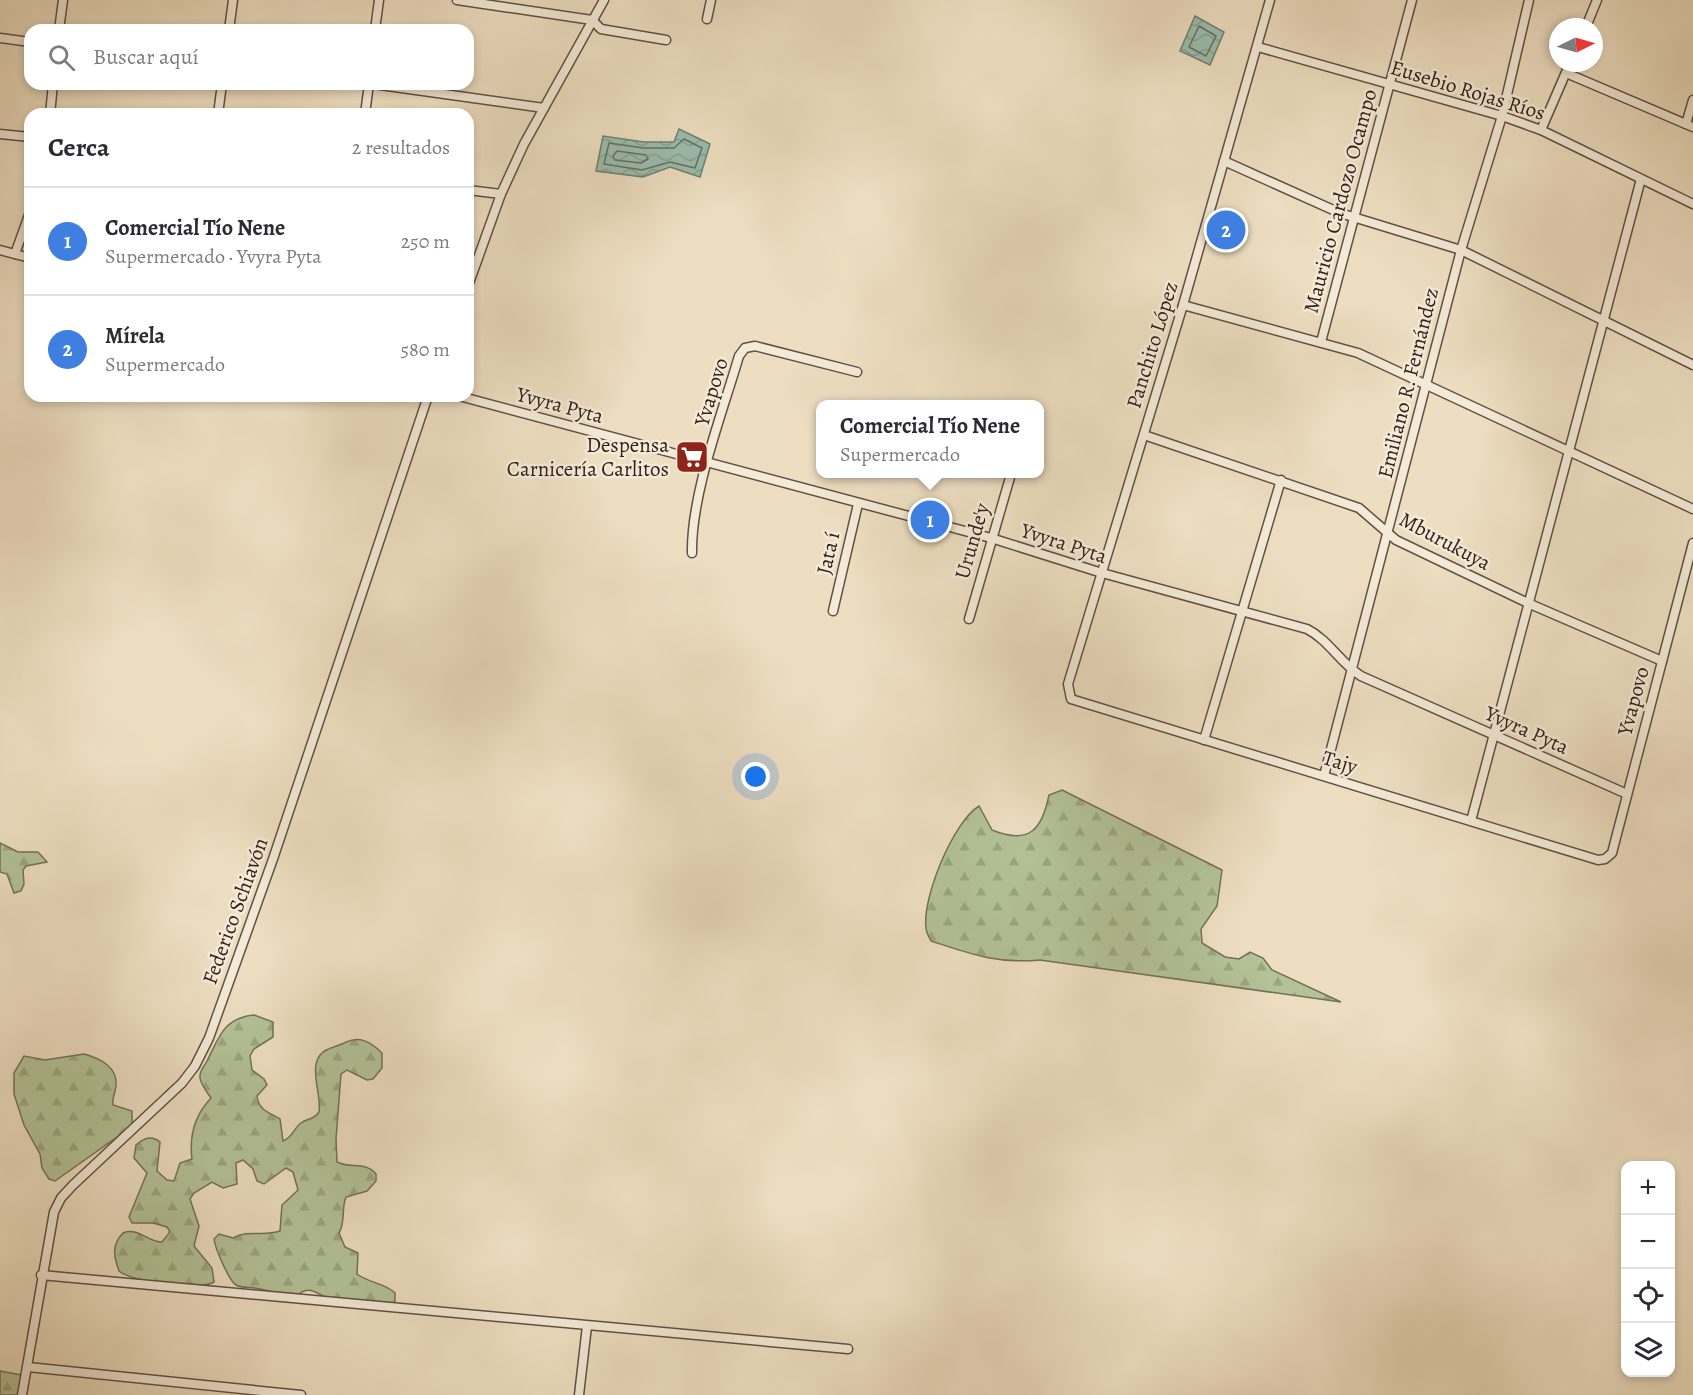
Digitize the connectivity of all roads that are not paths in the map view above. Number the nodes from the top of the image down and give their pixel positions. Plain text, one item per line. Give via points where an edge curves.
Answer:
1 (63, 0) edge
2 (233, 0) edge
3 (379, 0) edge
4 (456, 0) edge
5 (604, 0) edge
6 (711, 0) edge
7 (1270, 0) edge
8 (1412, 0) edge
9 (1529, 0) edge
10 (1598, 0) edge
11 (1590, 18) edge
12 (706, 19) dead end
13 (592, 20) junction
14 (60, 24) edge
15 (230, 24) edge
16 (376, 24) edge
17 (0, 38) edge
18 (666, 40) dead end
19 (24, 41) edge
20 (1258, 47) junction
21 (1566, 73) joint
22 (1389, 84) junction
23 (52, 90) edge
24 (221, 90) edge
25 (370, 90) edge
26 (414, 90) edge
27 (1693, 100) edge
28 (51, 108) edge
29 (219, 108) edge
30 (366, 108) edge
31 (544, 108) junction
32 (1502, 116) junction
33 (1690, 125) edge
34 (1541, 130) junction
35 (0, 134) edge
36 (24, 136) edge
37 (1224, 160) junction
38 (1641, 179) junction
39 (474, 191) edge
40 (501, 194) junction
41 (1693, 204) edge
42 (1352, 217) junction
43 (24, 229) edge
44 (0, 250) edge
45 (1461, 250) junction
46 (15, 254) junction
47 (24, 256) edge
48 (474, 269) edge
49 (1183, 305) junction
50 (1605, 322) junction
51 (1321, 342) junction
52 (1693, 365) edge
53 (857, 372) dead end
54 (1426, 385) junction
55 (474, 400) edge
56 (426, 402) edge
57 (1144, 435) junction
58 (1570, 451) junction
59 (708, 463) junction
60 (1010, 478) edge
61 (1281, 480) junction
62 (858, 504) junction
63 (1693, 509) edge
64 (1389, 533) junction
65 (991, 538) junction
66 (1693, 543) edge
67 (692, 553) dead end
68 (1102, 573) junction
69 (1530, 604) junction
70 (832, 611) dead end
71 (1242, 614) junction
72 (969, 619) dead end
73 (1662, 660) junction
74 (1350, 669) junction
75 (1071, 699) joint
76 (1496, 735) junction
77 (1204, 740) junction
78 (1324, 776) junction
79 (1628, 794) junction
80 (1471, 821) junction
81 (1598, 860) joint
82 (41, 1275) junction
83 (587, 1326) junction
84 (848, 1349) dead end
85 (28, 1366) junction
86 (22, 1395) edge
87 (301, 1395) edge
88 (579, 1395) edge

1 - 14 street
2 - 15 street
3 - 16 street
4 - 13 street
5 - 13 street
6 - 12 street
7 - 20 street, Panchito López
8 - 22 street, Mauricio Cardozo Ocampo
9 - 32 street, Emiliano R. Fernández
10 - 11 street
13 - 18 street via 601,29
13 - 31 street
17 - 19 street
20 - 22 street, Eusebio Rojas Ríos
20 - 37 street, Panchito López
21 - 33 street
21 - 34 street
22 - 32 street, Eusebio Rojas Ríos
22 - 42 street, Mauricio Cardozo Ocampo
23 - 28 street
24 - 29 street
25 - 30 street
26 - 31 street
27 - 33 street
31 - 40 street
32 - 34 street, Eusebio Rojas Ríos
32 - 45 street, Emiliano R. Fernández
34 - 38 street, Eusebio Rojas Ríos
35 - 36 street
37 - 42 street
37 - 49 street, Panchito López
38 - 41 street, Eusebio Rojas Ríos
38 - 50 street
39 - 40 street
40 - 48 street
42 - 45 street
42 - 51 street, Mauricio Cardozo Ocampo
43 - 46 street
44 - 46 street
45 - 50 street
45 - 54 street, Emiliano R. Fernández
46 - 47 street
49 - 51 street
49 - 57 street, Panchito López
50 - 52 street
50 - 58 street
51 - 54 street via 1358,353
53 - 59 street, Yvapovo via 755,346 745,348 739,356
54 - 58 street
54 - 64 street, Emiliano R. Fernández
55 - 59 street, Yvyra Pyta
56 - 82 street, Federico Schiavón via 209,1038 182,1083 61,1198 54,1212
57 - 61 street, Mburukuya
57 - 68 street, Panchito López
58 - 63 street
58 - 69 street
59 - 62 street, Yvyra Pyta
59 - 67 street, Yvapovo via 692,528
60 - 65 street, Urunde'y
61 - 64 street, Mburukuya via 1359,508
61 - 71 street
62 - 65 street, Yvyra Pyta
62 - 70 street, Jata í
64 - 69 street, Mburukuya via 1396,540
64 - 74 street, Emiliano R. Fernández
65 - 68 street, Yvyra Pyta
65 - 72 street, Urunde'y
66 - 73 street, Yvapovo
68 - 71 street, Yvyra Pyta
68 - 75 street, Panchito López via 1068,684
69 - 73 street, Mburukuya
69 - 76 street
71 - 74 street, Yvyra Pyta via 1320,635
71 - 77 street
73 - 79 street, Yvapovo
74 - 76 street, Yvyra Pyta
74 - 78 street, Emiliano R. Fernández
75 - 77 street, Tajy
76 - 79 street, Yvyra Pyta
76 - 80 street
77 - 78 street, Tajy
78 - 80 street, Tajy
79 - 81 street, Yvapovo via 1612,853 1605,860
80 - 81 street, Tajy
82 - 83 street
82 - 85 street, Federico Schiavón
83 - 84 street
83 - 88 street
85 - 86 street, Federico Schiavón
85 - 87 street

